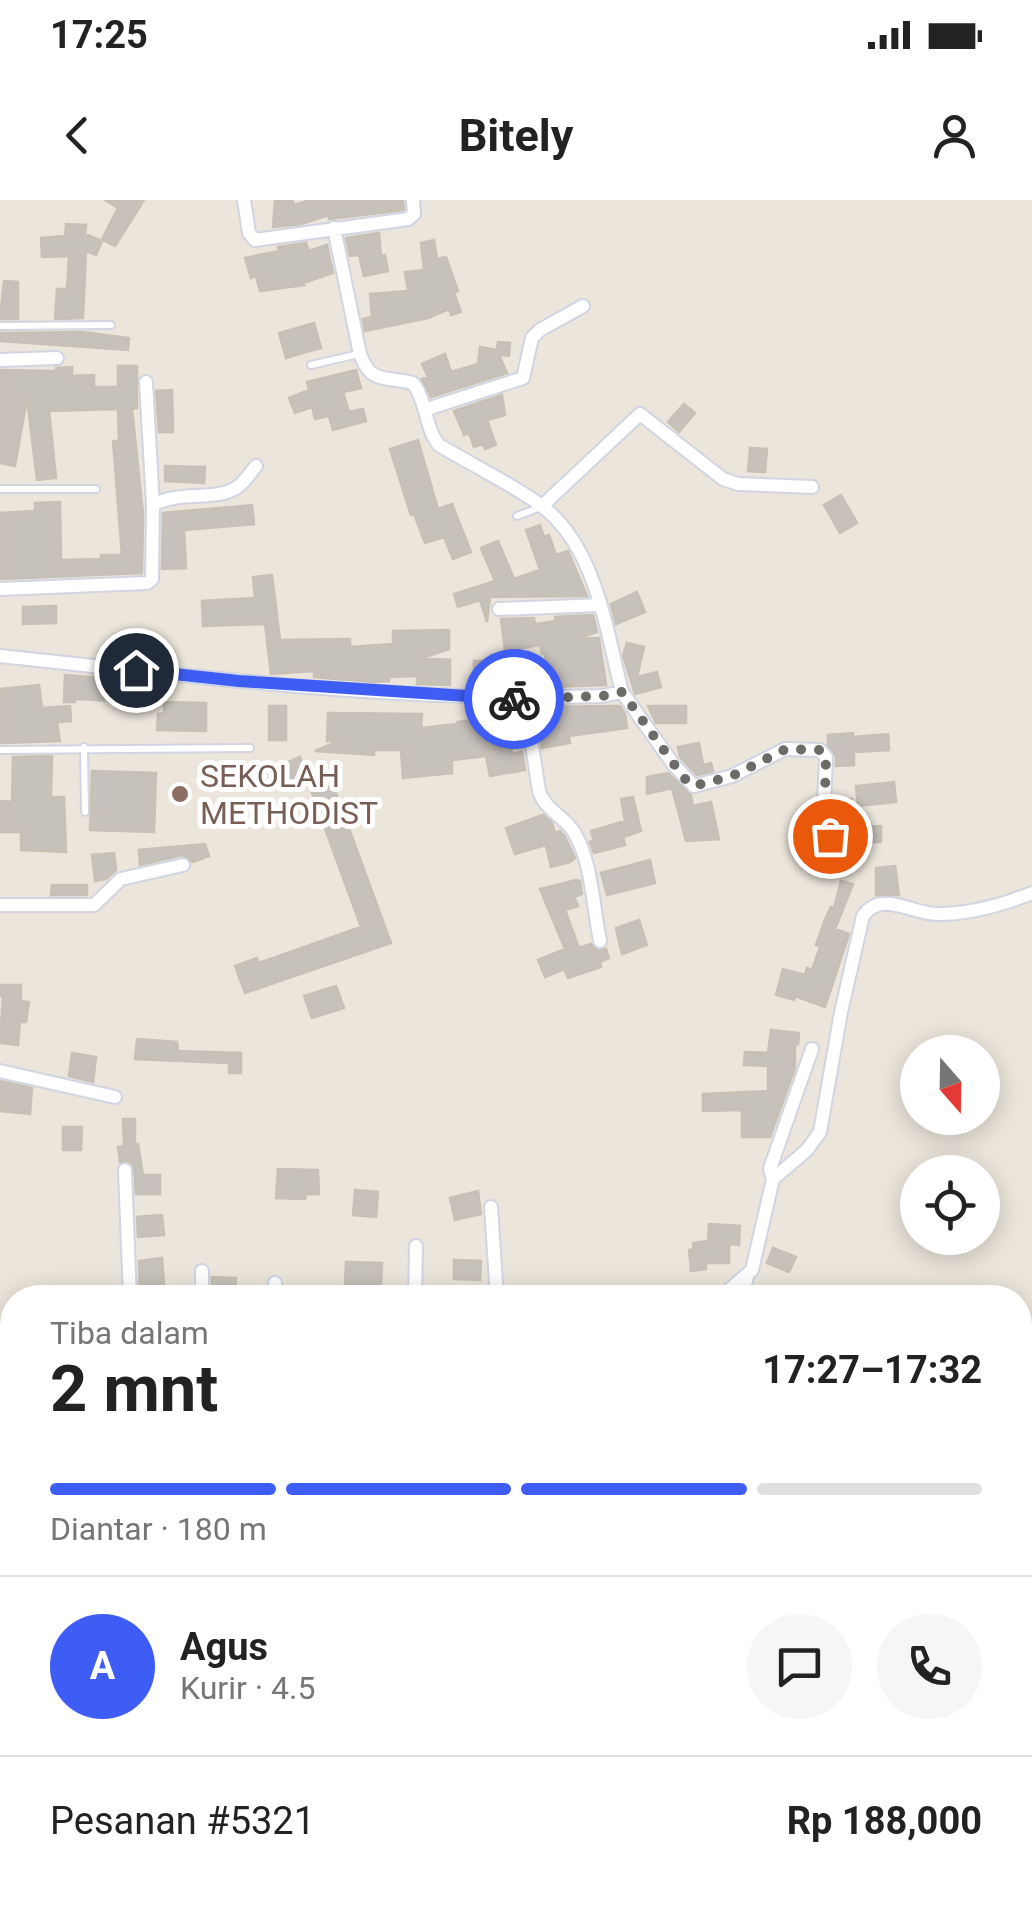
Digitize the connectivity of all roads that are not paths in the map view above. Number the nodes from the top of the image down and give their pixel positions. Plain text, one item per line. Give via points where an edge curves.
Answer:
1 (244, 200) edge
2 (412, 200) edge
3 (334, 228) junction
4 (582, 306) dead end
5 (111, 325) dead end
6 (0, 326) edge
7 (360, 354) junction
8 (57, 358) dead end
9 (0, 360) edge
10 (311, 365) dead end
11 (146, 382) dead end
12 (426, 410) junction
13 (256, 466) dead end
14 (812, 487) dead end
15 (0, 489) edge
16 (96, 490) dead end
17 (153, 506) junction
18 (542, 506) junction
19 (517, 516) dead end
20 (0, 589) edge
21 (600, 605) junction
22 (499, 609) dead end
23 (0, 656) edge
24 (622, 692) junction
25 (525, 699) junction
26 (84, 747) junction
27 (250, 748) dead end
28 (0, 750) edge
29 (85, 812) dead end
30 (844, 841) dead end
31 (183, 864) dead end
32 (1032, 894) edge
33 (0, 905) edge
34 (600, 941) dead end
35 (812, 1050) dead end
36 (0, 1071) edge
37 (114, 1097) dead end
38 (125, 1170) dead end
39 (773, 1179) junction
40 (491, 1208) dead end
41 (416, 1246) dead end
42 (202, 1270) dead end
43 (752, 1270) junction
44 (129, 1285) edge
45 (202, 1285) edge
46 (415, 1285) edge
47 (496, 1285) edge
48 (735, 1285) edge
49 (748, 1285) edge

1 - 3 street via 253,240
2 - 3 street via 408,218
3 - 7 street
4 - 12 street via 536,334 522,378
5 - 6 lane
7 - 10 lane
7 - 12 street via 376,377 414,383
8 - 9 street
11 - 17 street
12 - 18 street via 438,445
13 - 17 street via 239,486 220,494 181,495
14 - 18 street via 723,479 640,414
15 - 16 lane
17 - 20 street via 154,560 147,583
18 - 19 lane
18 - 21 street via 579,552
21 - 22 street
21 - 24 street
23 - 25 street via 239,681
24 - 25 street
24 - 30 street via 694,786 786,749 820,750 826,757 824,828
25 - 34 street via 538,791 582,848
26 - 27 lane
26 - 28 lane
26 - 29 lane
31 - 33 street via 121,879 94,905
32 - 39 street via 934,915 885,902 868,909 840,1012 820,1132
35 - 39 street via 772,1160
36 - 37 street
38 - 44 street
39 - 43 street
40 - 47 street
41 - 46 street
42 - 45 street
43 - 48 street
43 - 49 lane

